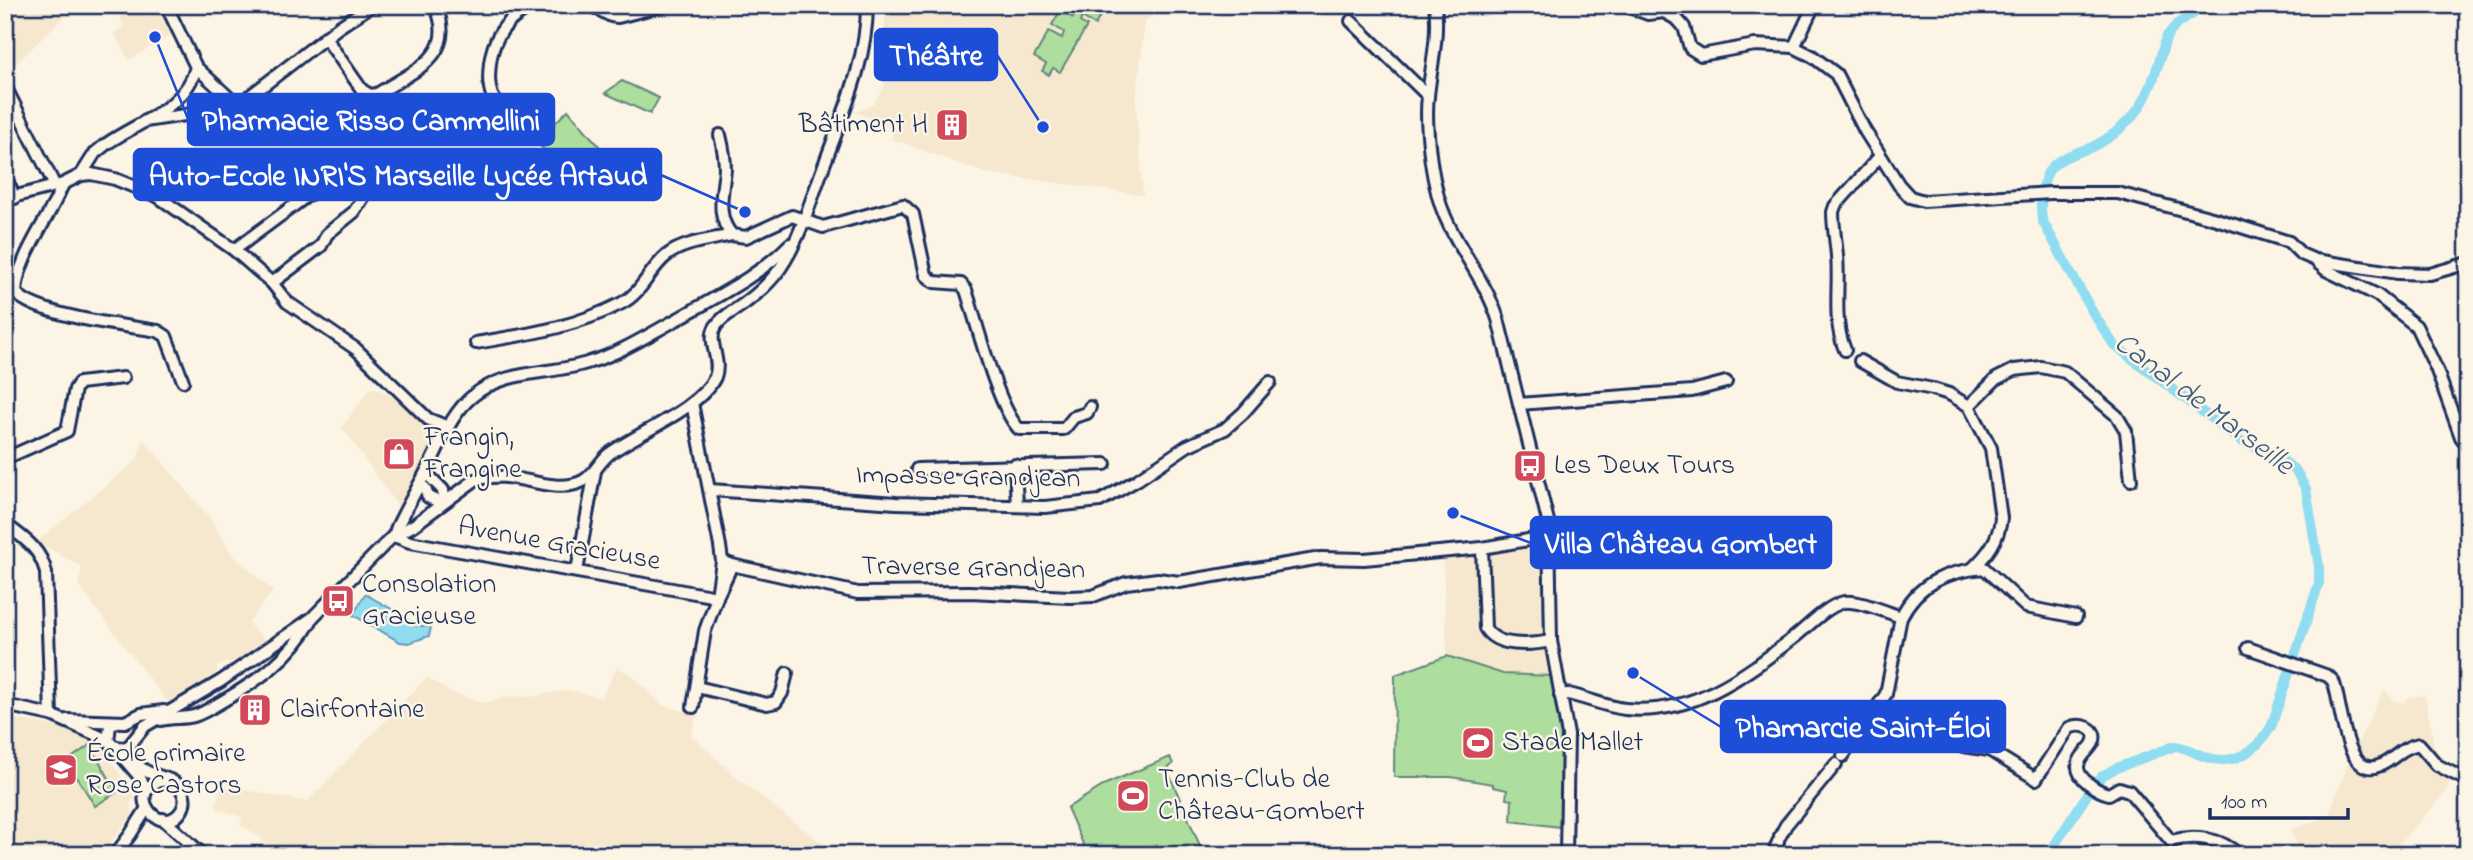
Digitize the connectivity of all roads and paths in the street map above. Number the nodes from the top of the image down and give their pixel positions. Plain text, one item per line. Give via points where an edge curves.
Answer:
1 (166, 5) edge
2 (372, 5) edge
3 (435, 5) edge
4 (539, 5) edge
5 (590, 5) edge
6 (664, 5) edge
7 (867, 5) edge
8 (1435, 5) edge
9 (1624, 5) edge
10 (1814, 5) edge
11 (1351, 21) dead end
12 (325, 37) junction
13 (1794, 47) junction
14 (196, 67) junction
15 (5, 86) edge
16 (1428, 96) junction
17 (236, 104) junction
18 (514, 119) dead end
19 (145, 121) junction
20 (720, 135) dead end
21 (1880, 156) junction
22 (81, 175) junction
23 (5, 176) edge
24 (327, 181) dead end
25 (59, 185) junction
26 (368, 190) dead end
27 (10, 199) edge
28 (804, 219) junction
29 (732, 235) junction
30 (795, 238) junction
31 (234, 250) junction
32 (2315, 260) junction
33 (2468, 263) edge
34 (272, 283) junction
35 (476, 343) dead end
36 (1845, 350) dead end
37 (1860, 361) dead end
38 (122, 378) dead end
39 (183, 381) dead end
40 (1270, 382) dead end
41 (1726, 382) dead end
42 (475, 394) junction
43 (692, 403) junction
44 (1519, 404) junction
45 (1969, 406) junction
46 (1090, 407) dead end
47 (428, 419) junction
48 (448, 427) junction
49 (442, 438) junction
50 (2468, 446) edge
51 (5, 456) edge
52 (1105, 464) dead end
53 (1016, 465) junction
54 (917, 469) dead end
55 (595, 471) junction
56 (2131, 480) dead end
57 (436, 483) junction
58 (422, 486) junction
59 (466, 488) junction
60 (710, 490) junction
61 (442, 502) junction
62 (1017, 506) junction
63 (5, 524) edge
64 (394, 536) junction
65 (1550, 536) junction
66 (1482, 548) junction
67 (727, 563) junction
68 (1972, 569) junction
69 (577, 571) junction
70 (717, 597) junction
71 (1901, 617) junction
72 (2076, 617) dead end
73 (312, 618) junction
74 (1551, 641) junction
75 (2248, 648) dead end
76 (787, 673) dead end
77 (697, 687) junction
78 (1560, 695) junction
79 (5, 705) edge
80 (692, 707) dead end
81 (174, 709) junction
82 (51, 715) junction
83 (67, 720) junction
84 (120, 722) junction
85 (152, 722) junction
86 (1864, 727) junction
87 (131, 742) junction
88 (110, 743) junction
89 (165, 780) junction
90 (2468, 781) edge
91 (147, 790) junction
92 (147, 808) junction
93 (178, 814) junction
94 (159, 818) junction
95 (130, 835) junction
96 (191, 844) junction
97 (115, 855) edge
98 (203, 855) edge
99 (1566, 855) edge
100 (1773, 855) edge
101 (2239, 855) edge

1 - 14 street
2 - 12 street
3 - 12 street via 443,22 436,53 377,94 362,90
4 - 18 street via 521,11 507,24 496,38 492,54 489,76 493,96
5 - 6 street via 618,17
7 - 28 street via 860,63
8 - 16 street via 1437,31
9 - 13 street via 1648,14 1664,12 1678,20 1689,48 1701,55 1755,45
10 - 13 street
11 - 16 street
12 - 17 street
13 - 21 street via 1836,74
14 - 17 street
14 - 19 street via 179,99
15 - 25 street
16 - 44 street via 1432,164 1441,207 1460,248 1490,294
17 - 19 street
19 - 22 street via 95,153
20 - 29 street via 725,155 722,213
21 - 32 street via 1910,197 1924,201 2118,193 2289,242
21 - 36 street via 1833,212 1838,311
22 - 25 street
22 - 31 street via 115,179 157,196
23 - 27 street
24 - 31 street
25 - 27 street
25 - 39 street via 56,203 31,246 16,293 22,300 61,314 158,331 166,336
26 - 34 street via 321,246
28 - 29 street via 792,216 747,237
28 - 30 street
28 - 46 street via 823,227 903,205 913,214 926,275 934,282 961,284 966,290 1011,421 1019,429 1064,429
29 - 35 street via 666,256 624,302 571,326
30 - 42 street via 767,266 615,354 564,370 516,376
30 - 43 street via 769,282 714,327 718,368 710,385
31 - 34 street
32 - 33 street via 2430,274
32 - 50 street via 2377,295 2416,326
34 - 47 street via 287,302 356,349
37 - 45 street via 1897,382 1950,394
38 - 51 street via 79,383 67,431
40 - 62 street, Impasse Grandjean via 1224,429 1187,446 1100,501
41 - 44 street via 1692,391
42 - 48 street
42 - 57 street via 458,421
43 - 55 street via 607,456
43 - 60 street
44 - 65 street
45 - 56 street via 1996,379 2014,370 2041,367 2064,372 2117,416 2126,431
45 - 68 street via 1991,448 2001,518 1987,555
47 - 48 street
47 - 49 street
48 - 49 street
49 - 58 street
52 - 53 street
53 - 54 street
53 - 62 street
55 - 59 street via 575,484 554,486 496,475 475,480
55 - 69 street
57 - 58 street
57 - 59 street
57 - 61 street
58 - 61 street via 428,497
58 - 64 street
59 - 61 street
60 - 62 street, Impasse Grandjean
60 - 67 street
61 - 64 street
63 - 82 street via 32,544 44,562
64 - 69 street, Avenue Gracieuse
64 - 73 street
65 - 66 street, Traverse Grandjean
65 - 74 street
66 - 67 street, Traverse Grandjean via 1364,559 1321,558 1207,579 1126,583 1093,596 1070,597 858,593
66 - 74 street via 1489,635 1519,643
67 - 70 street
68 - 71 street via 1933,580 1915,594
68 - 72 street via 1984,568 2026,607
69 - 70 street, Avenue Gracieuse
70 - 77 street via 705,631
71 - 78 street via 1845,602 1727,684 1689,703 1623,709
71 - 86 street via 1886,694
73 - 81 street
73 - 85 street via 298,642 257,681 192,717
74 - 78 street
75 - 90 street via 2333,681 2348,745 2361,762 2380,766 2405,747 2419,744 2437,765
76 - 77 street via 782,693 776,702 767,704
77 - 80 street
78 - 99 street via 1568,735
79 - 82 street
81 - 84 street
81 - 85 street
82 - 83 street
83 - 84 street
83 - 88 street
84 - 87 street via 134,732
84 - 88 street via 110,726
85 - 87 street
86 - 100 street via 1800,807
86 - 101 street via 1989,750 2036,779 2069,728 2083,724 2094,735 2078,767 2088,782 2109,794 2119,788 2129,791 2171,841 2204,838
87 - 88 street via 123,748
87 - 89 street via 135,763
88 - 91 street
89 - 91 street
89 - 93 street via 182,790 184,805
91 - 92 street
92 - 94 street
92 - 95 street
93 - 94 street
93 - 96 street
94 - 95 street
94 - 96 street
95 - 97 street
96 - 98 street

